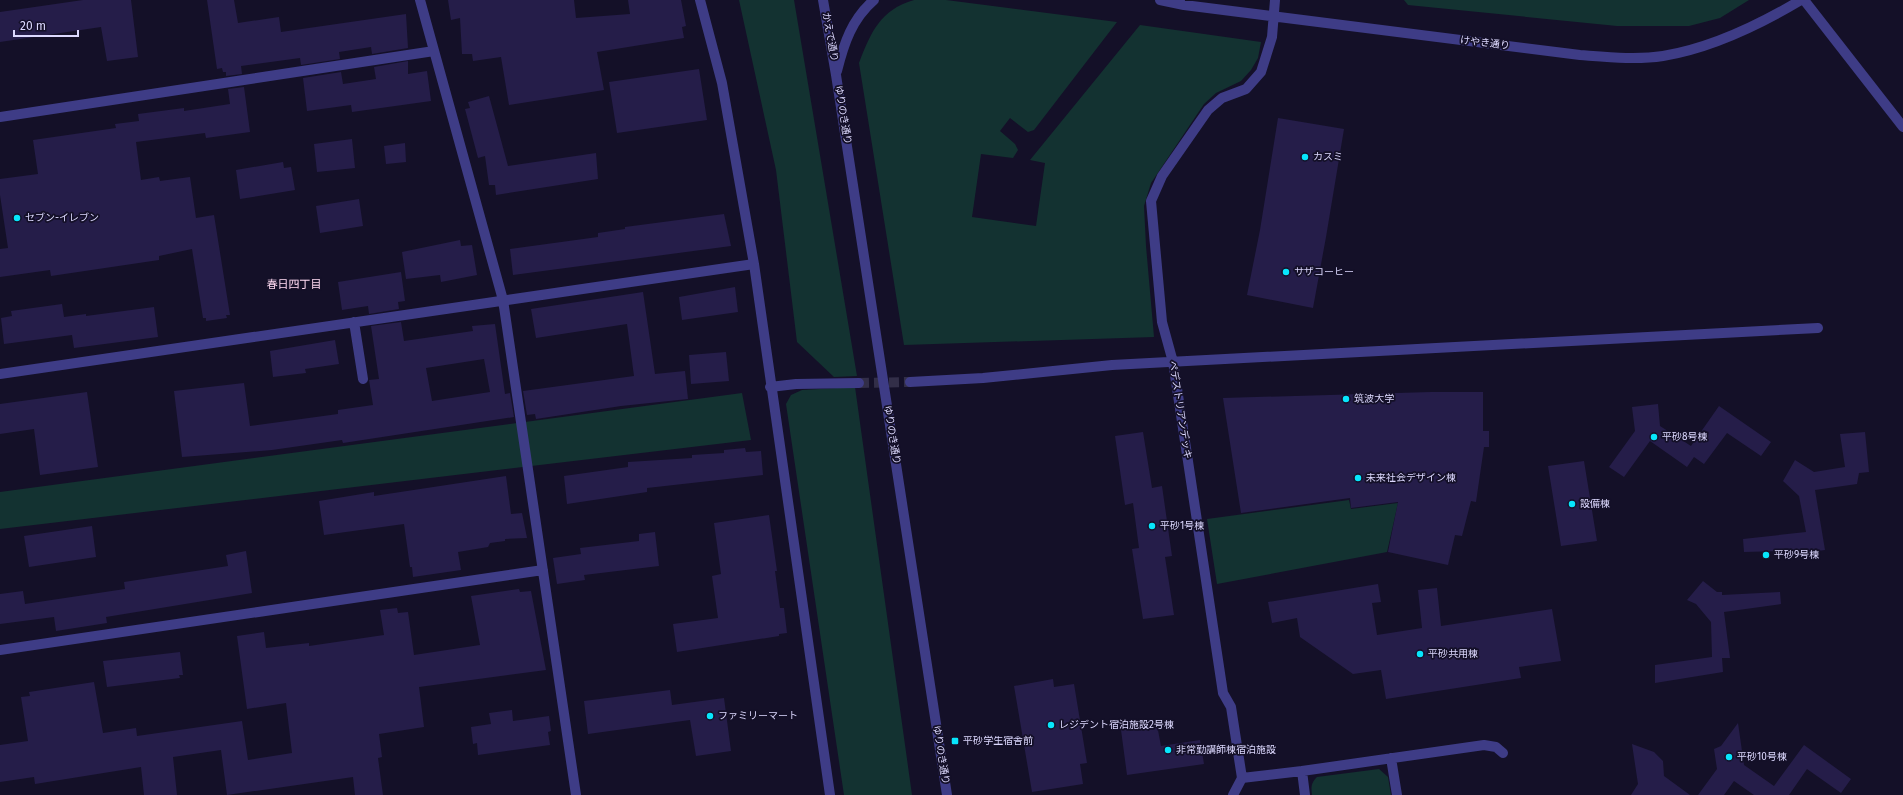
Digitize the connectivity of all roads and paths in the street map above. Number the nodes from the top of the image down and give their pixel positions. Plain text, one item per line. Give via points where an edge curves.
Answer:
1 (420, 0) edge
2 (700, 0) edge
3 (823, 0) edge
4 (874, 0) edge
5 (1160, 0) edge
6 (1275, 0) edge
7 (1802, 0) edge
8 (1274, 16) junction
9 (434, 50) junction
10 (836, 75) junction
11 (0, 117) edge
12 (1903, 127) edge
13 (754, 264) junction
14 (503, 300) junction
15 (354, 322) junction
16 (1818, 328) dead end
17 (1173, 362) junction
18 (0, 374) edge
19 (363, 379) dead end
20 (910, 382) tunnel mouth
21 (859, 383) tunnel mouth
22 (770, 387) junction
23 (542, 570) junction
24 (0, 650) edge
25 (1503, 753) dead end
26 (1391, 758) junction
27 (1302, 771) junction
28 (1242, 778) junction
29 (576, 795) edge
30 (830, 795) edge
31 (948, 795) edge
32 (1233, 795) edge
33 (1306, 795) edge
34 (1397, 795) edge

1 - 9 street
2 - 13 street via 722,83
3 - 10 street, かえで通り
4 - 10 street via 866,7 844,42
5 - 8 street, けやき通り
6 - 8 street, ペデストリアンデッキ
7 - 8 street, けやき通り via 1769,19 1718,41 1662,56 1631,57 1580,56
7 - 12 street
8 - 17 street, ペデストリアンデッキ via 1272,37 1261,72 1246,89 1222,98 1208,110 1162,176 1151,201 1162,322
9 - 11 street
9 - 14 street
10 - 31 street, ゆりのき通り
13 - 14 street
13 - 22 street
14 - 15 street
14 - 23 street
15 - 18 street
15 - 19 street
16 - 17 street
17 - 20 street
17 - 28 street, ペデストリアンデッキ via 1223,693 1231,707
21 - 22 street
22 - 30 street
23 - 24 street
23 - 29 street
25 - 26 street via 1496,747 1484,745
26 - 27 street
26 - 34 street
27 - 28 street
27 - 33 street
28 - 32 street

